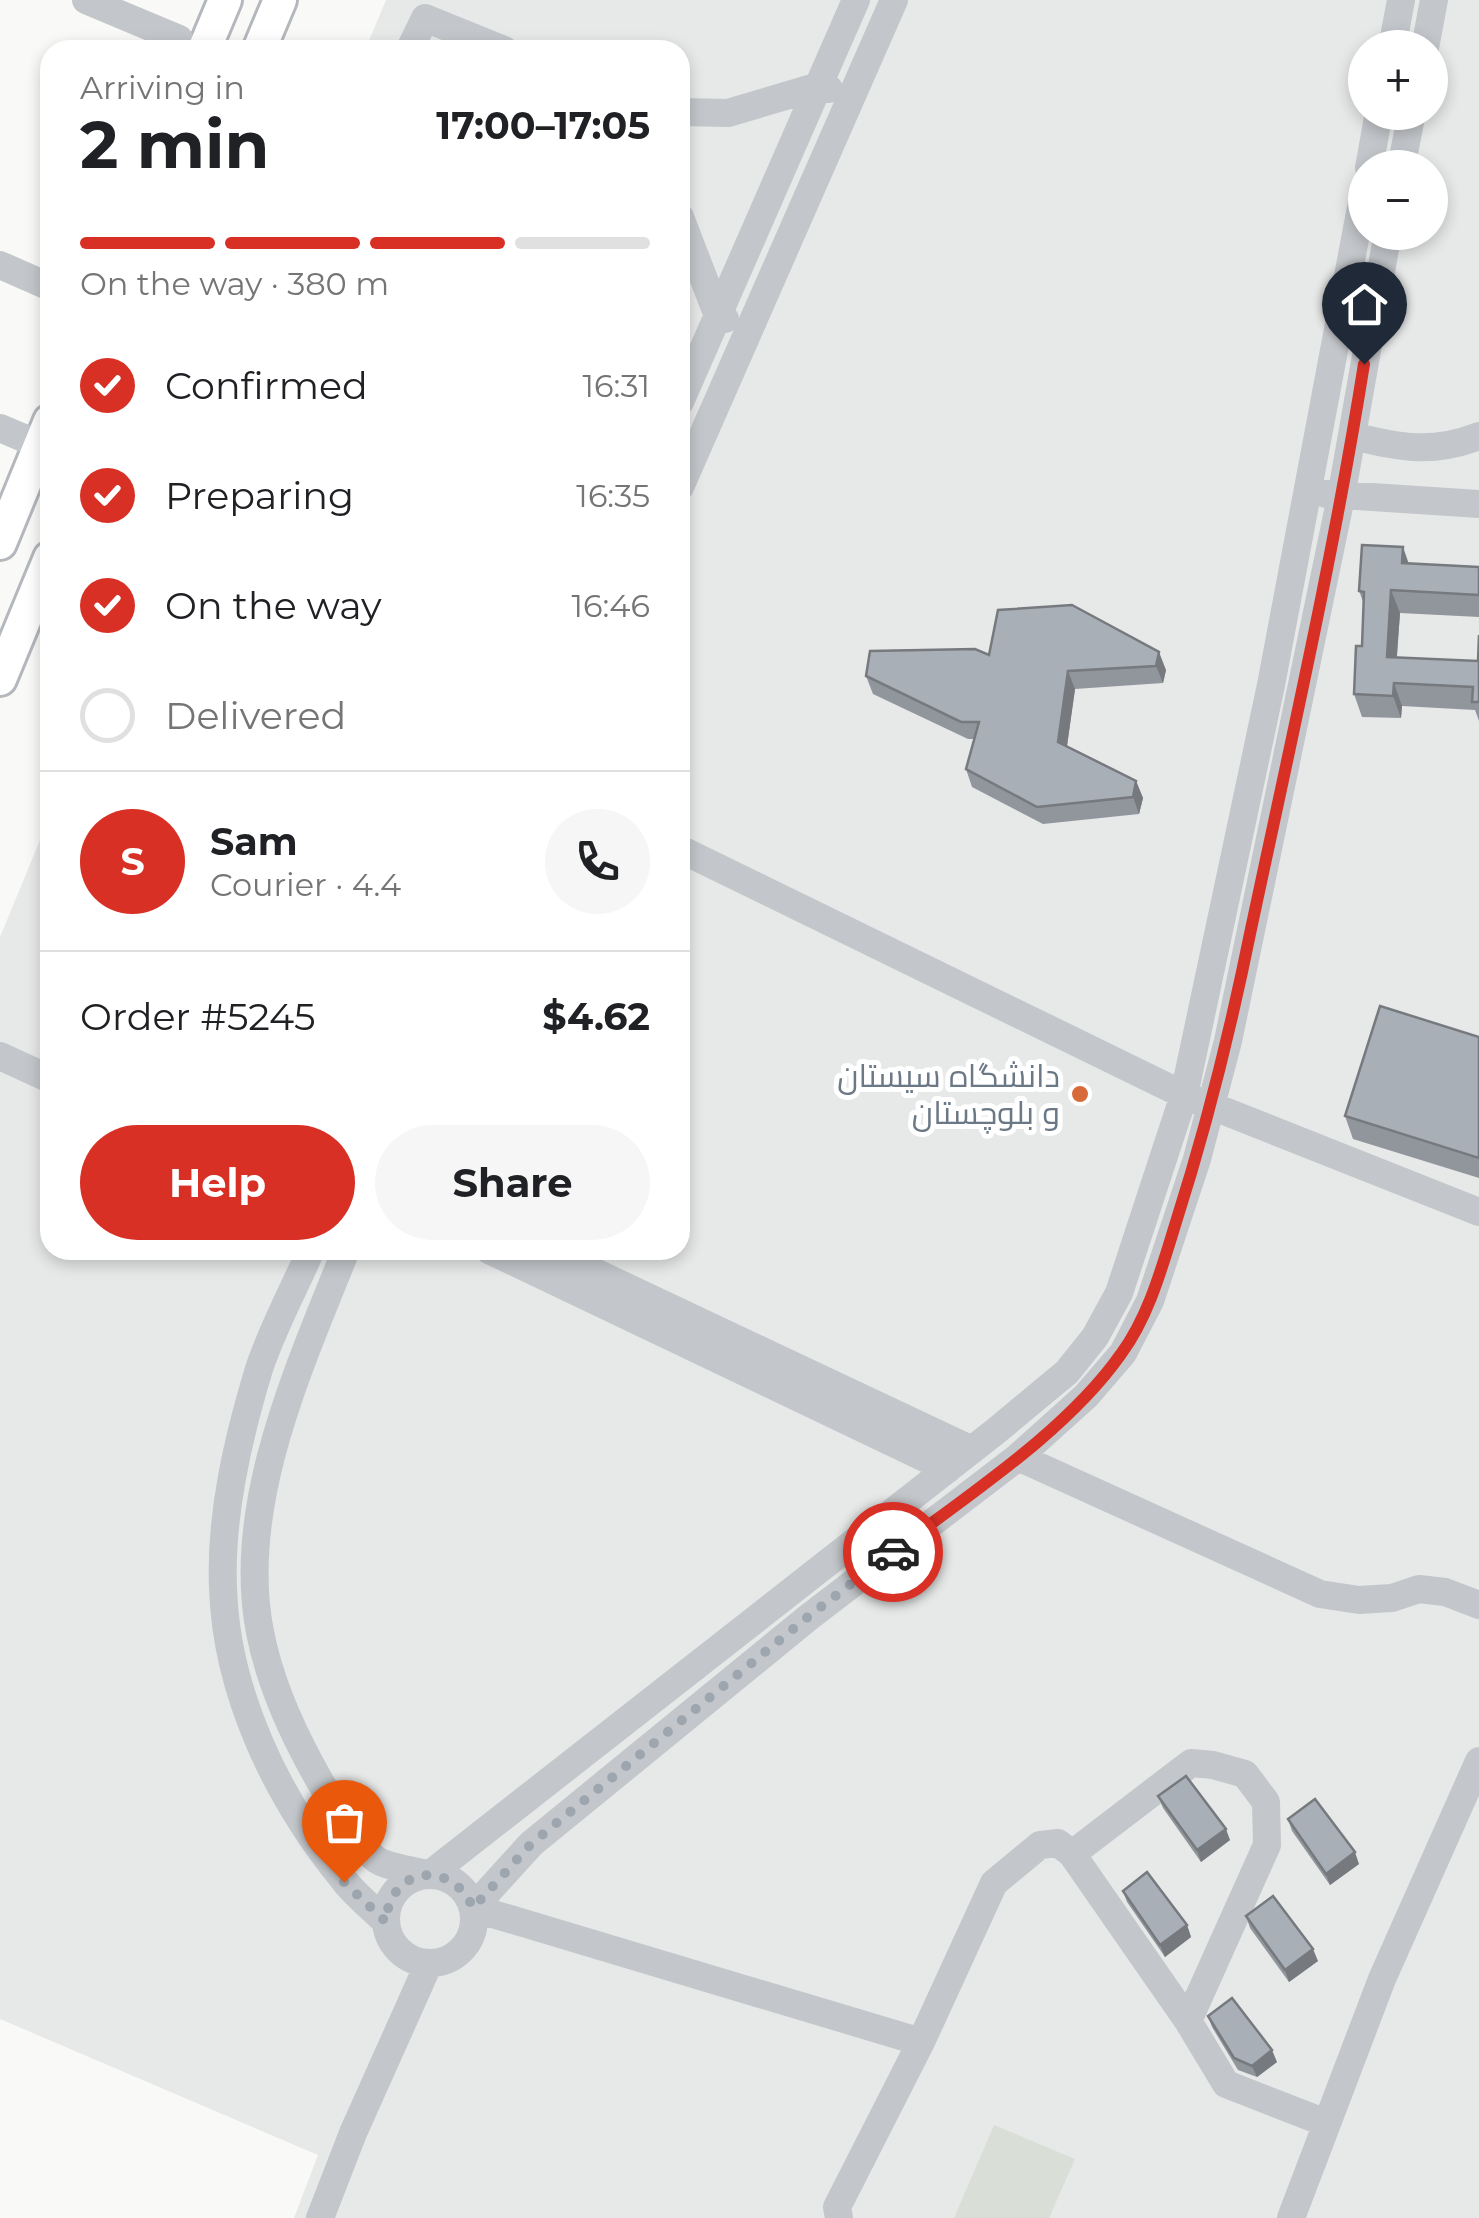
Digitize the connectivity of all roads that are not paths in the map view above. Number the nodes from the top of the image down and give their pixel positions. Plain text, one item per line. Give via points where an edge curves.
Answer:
1 (86, 0) edge
2 (225, 0) edge
3 (280, 0) edge
4 (856, 0) edge
5 (894, 0) edge
6 (1401, 0) edge
7 (1434, 0) edge
8 (1395, 30) edge
9 (1428, 30) edge
10 (180, 40) edge
11 (196, 40) edge
12 (263, 40) edge
13 (415, 40) edge
14 (480, 40) edge
15 (820, 86) junction
16 (852, 98) junction
17 (690, 112) edge
18 (690, 243) edge
19 (1353, 250) edge
20 (1385, 250) edge
21 (0, 265) edge
22 (40, 283) edge
23 (718, 316) junction
24 (752, 329) junction
25 (690, 379) edge
26 (0, 428) edge
27 (40, 432) edge
28 (1353, 436) junction
29 (1479, 436) edge
30 (40, 445) edge
31 (690, 465) edge
32 (1308, 491) junction
33 (1341, 498) junction
34 (1479, 504) edge
35 (0, 542) edge
36 (40, 582) edge
37 (0, 680) edge
38 (690, 855) edge
39 (0, 1056) edge
40 (40, 1074) edge
41 (1184, 1096) junction
42 (1212, 1106) junction
43 (1479, 1212) edge
44 (307, 1260) edge
45 (342, 1260) edge
46 (510, 1260) edge
47 (569, 1260) edge
48 (1095, 1337) junction
49 (1123, 1353) junction
50 (972, 1450) junction
51 (1018, 1457) junction
52 (948, 1469) junction
53 (1479, 1605) edge
54 (1479, 1761) edge
55 (1072, 1854) junction
56 (429, 1875) junction
57 (473, 1908) junction
58 (386, 1922) junction
59 (429, 1962) junction
60 (1188, 2021) junction
61 (921, 2042) junction
62 (1326, 2123) junction
63 (320, 2218) edge
64 (839, 2218) edge
65 (1291, 2218) edge

1 - 10 street
2 - 11 main road
3 - 12 main road
4 - 15 street
5 - 16 street
6 - 8 street
7 - 9 street
13 - 14 street via 426,18
15 - 16 street
15 - 17 street via 728,112
15 - 23 street
16 - 24 street
18 - 23 street
19 - 32 street
20 - 28 street
21 - 22 street
23 - 24 street
23 - 25 street
24 - 31 street
26 - 27 street
28 - 29 street via 1432,449
28 - 33 street
30 - 35 main road
32 - 33 street
32 - 41 street
33 - 34 street
33 - 42 street
36 - 37 main road
38 - 41 street
39 - 40 street
41 - 42 street
41 - 48 street via 1119,1292
42 - 43 street
42 - 49 street via 1150,1302
44 - 58 street via 261,1365 243,1427 222,1584 227,1635 242,1698 298,1819 344,1882
45 - 56 street via 292,1386 262,1498 255,1581 260,1631 275,1688 329,1798 376,1860
46 - 52 street
47 - 50 street
48 - 49 street
48 - 50 street via 1066,1372
49 - 51 street
50 - 52 street
51 - 53 street via 1320,1594 1359,1600 1418,1589
51 - 57 street via 809,1616 531,1844
52 - 56 street
54 - 62 street
55 - 60 street
55 - 60 street via 1191,1763 1245,1774 1266,1802 1267,1845
55 - 61 street via 1058,1843 1040,1845 994,1883
56 - 57 street via 456,1884
56 - 58 street via 402,1884
57 - 59 street via 464,1946
57 - 61 street
58 - 59 street via 405,1955
59 - 63 street
60 - 62 street via 1226,2084
61 - 64 street via 837,2207
62 - 65 street

